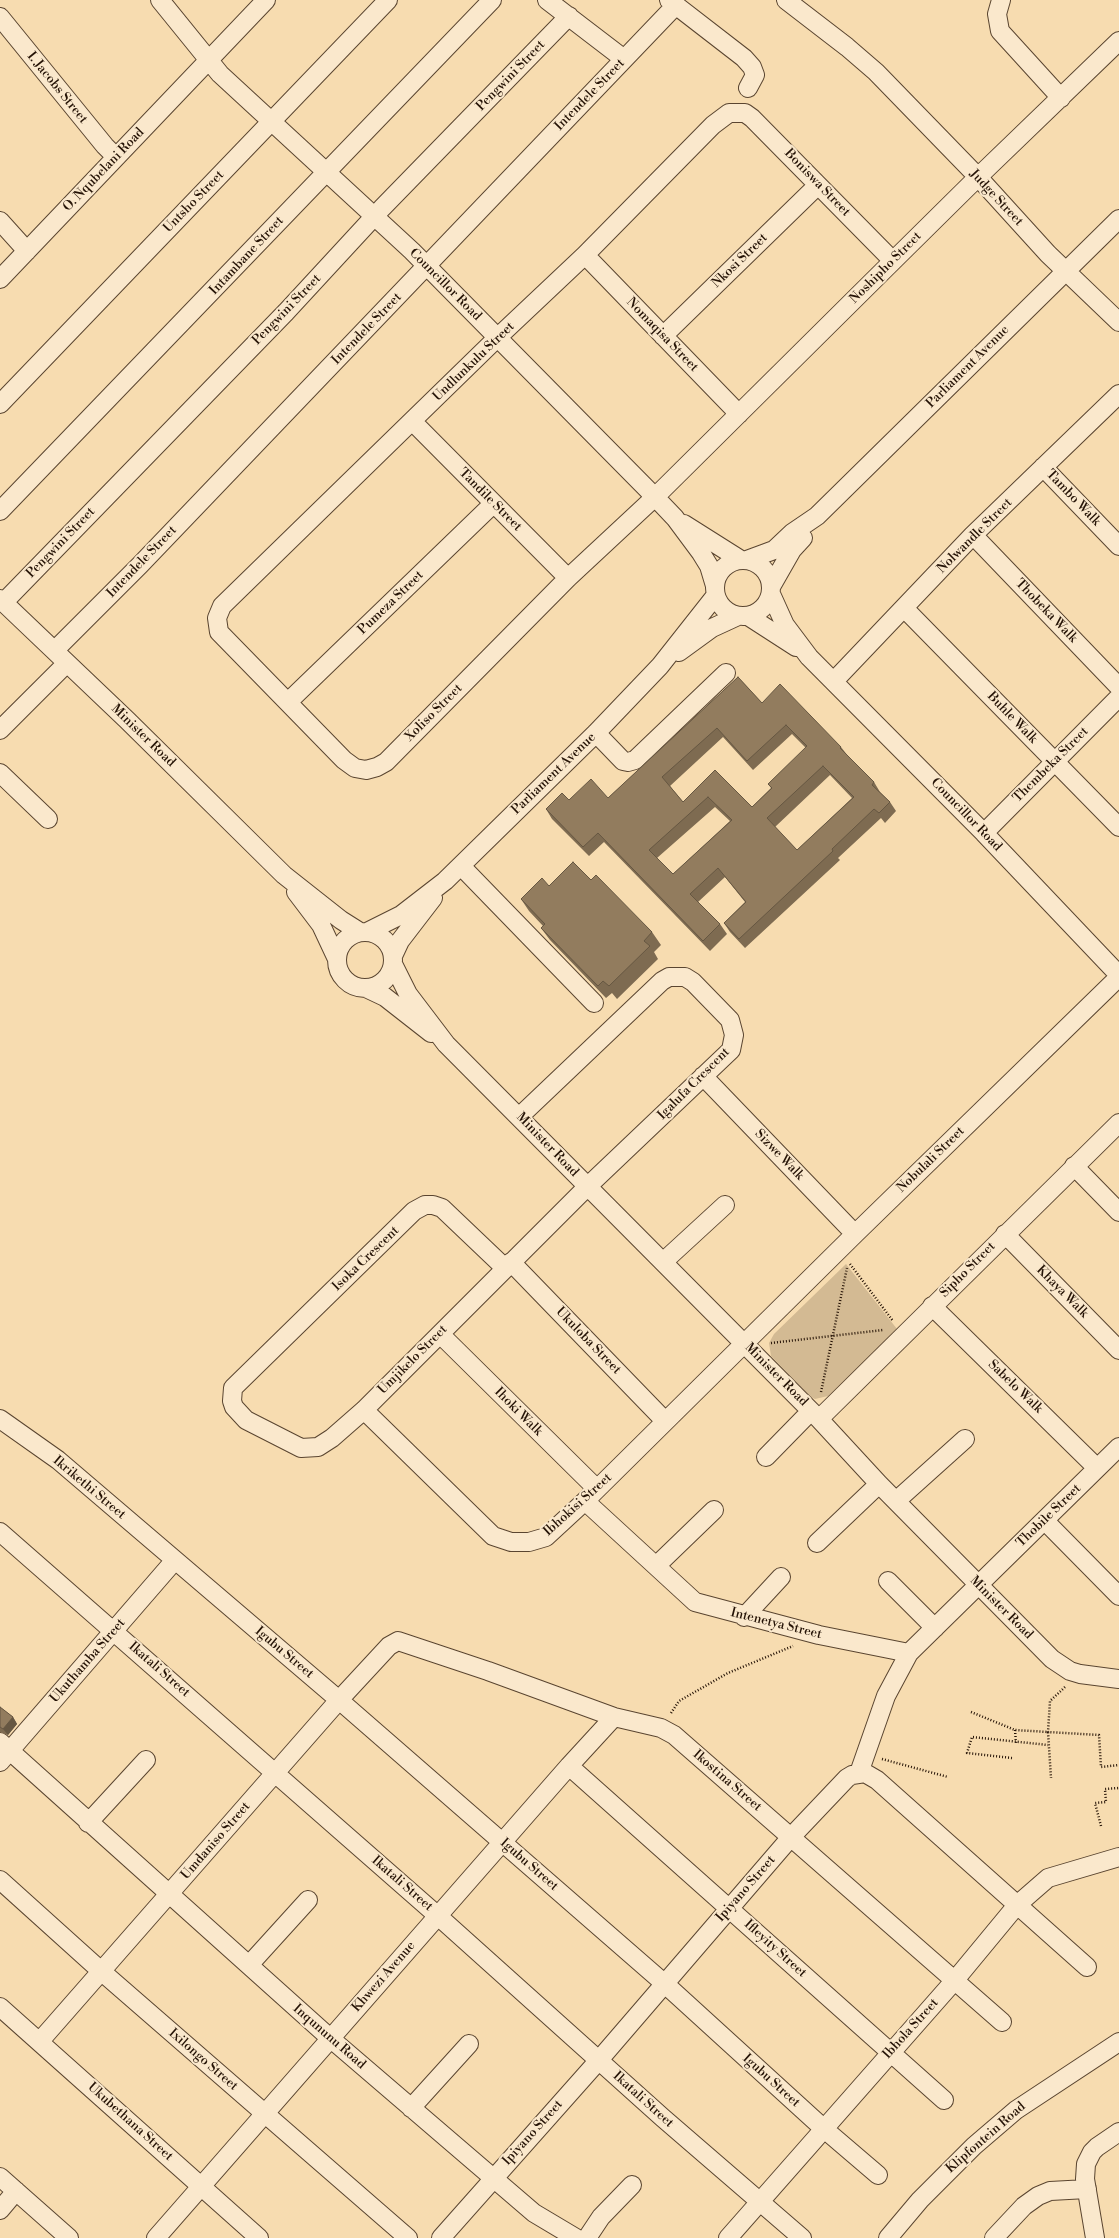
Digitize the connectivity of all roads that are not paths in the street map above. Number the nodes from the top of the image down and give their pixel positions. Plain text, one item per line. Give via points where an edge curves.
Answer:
1 (160, 0) edge
2 (266, 0) edge
3 (388, 0) edge
4 (492, 0) edge
5 (547, 0) edge
6 (786, 0) edge
7 (1001, 0) edge
8 (672, 3) edge
9 (569, 16) junction
10 (0, 17) edge
11 (1119, 41) edge
12 (207, 60) junction
13 (624, 60) junction
14 (748, 88) dead end
15 (1061, 98) junction
16 (736, 112) joint
17 (272, 121) junction
18 (116, 157) junction
19 (326, 171) junction
20 (978, 177) junction
21 (818, 185) junction
22 (376, 218) junction
23 (1119, 218) edge
24 (0, 221) edge
25 (27, 251) junction
26 (585, 255) junction
27 (893, 262) junction
28 (427, 267) junction
29 (1066, 271) junction
30 (0, 279) edge
31 (1119, 322) edge
32 (663, 336) junction
33 (497, 338) junction
34 (1119, 394) edge
35 (0, 404) edge
36 (739, 414) junction
37 (412, 421) junction
38 (1043, 467) junction
39 (655, 497) junction
40 (493, 504) junction
41 (0, 511) edge
42 (817, 516) junction
43 (675, 518) junction
44 (973, 536) junction
45 (1119, 546) edge
46 (744, 560) junction
47 (568, 578) junction
48 (716, 590) junction
49 (771, 590) junction
50 (2, 601) edge
51 (904, 608) junction
52 (743, 616) junction
53 (217, 618) joint
54 (55, 650) junction
55 (809, 657) junction
56 (67, 663) junction
57 (660, 666) junction
58 (726, 673) dead end
59 (834, 681) junction
60 (1119, 687) edge
61 (1119, 697) edge
62 (288, 702) junction
63 (0, 730) edge
64 (596, 733) junction
65 (1054, 761) junction
66 (0, 773) edge
67 (48, 819) dead end
68 (1119, 827) edge
69 (984, 833) junction
70 (461, 866) junction
71 (284, 875) junction
72 (445, 881) junction
73 (364, 932) junction
74 (336, 957) junction
75 (393, 960) junction
76 (1119, 976) edge
77 (366, 988) junction
78 (594, 1002) dead end
79 (446, 1044) junction
80 (703, 1076) junction
81 (520, 1116) junction
82 (1119, 1123) edge
83 (1074, 1166) junction
84 (587, 1187) junction
85 (726, 1205) dead end
86 (1119, 1212) edge
87 (855, 1234) junction
88 (1005, 1234) junction
89 (663, 1262) junction
90 (508, 1265) junction
91 (932, 1306) junction
92 (440, 1334) junction
93 (744, 1344) junction
94 (1119, 1350) edge
95 (233, 1388) joint
96 (364, 1410) junction
97 (815, 1415) junction
98 (0, 1418) edge
99 (665, 1421) junction
100 (965, 1439) dead end
101 (1119, 1447) edge
102 (766, 1457) dead end
103 (1097, 1468) junction
104 (878, 1484) junction
105 (591, 1496) junction
106 (896, 1501) junction
107 (714, 1510) dead end
108 (1045, 1521) junction
109 (0, 1532) edge
110 (817, 1543) dead end
111 (175, 1560) junction
112 (656, 1566) junction
113 (781, 1577) dead end
114 (888, 1581) dead end
115 (977, 1584) junction
116 (1119, 1596) edge
117 (744, 1617) junction
118 (935, 1628) junction
119 (114, 1631) junction
120 (394, 1642) joint
121 (909, 1653) junction
122 (1119, 1679) edge
123 (339, 1700) junction
124 (614, 1717) junction
125 (3, 1752) edge
126 (146, 1760) dead end
127 (569, 1766) junction
128 (275, 1773) junction
129 (859, 1773) junction
130 (88, 1823) junction
131 (791, 1837) junction
132 (502, 1842) junction
133 (1119, 1857) edge
134 (0, 1880) edge
135 (168, 1894) junction
136 (308, 1900) dead end
137 (1017, 1905) junction
138 (730, 1908) junction
139 (438, 1916) junction
140 (249, 1965) junction
141 (1087, 1967) dead end
142 (101, 1971) junction
143 (955, 1980) junction
144 (664, 1984) junction
145 (0, 2007) edge
146 (1002, 2022) dead end
147 (330, 2038) junction
148 (40, 2041) junction
149 (1119, 2042) edge
150 (469, 2044) dead end
151 (890, 2052) junction
152 (599, 2060) junction
153 (944, 2100) dead end
154 (411, 2108) junction
155 (265, 2114) junction
156 (823, 2128) junction
157 (1119, 2132) edge
158 (878, 2175) dead end
159 (0, 2177) edge
160 (493, 2178) junction
161 (632, 2185) dead end
162 (201, 2186) junction
163 (1087, 2189) junction
164 (16, 2191) junction
165 (760, 2202) junction
166 (0, 2210) edge
167 (69, 2238) edge
168 (156, 2238) edge
169 (259, 2238) edge
170 (408, 2238) edge
171 (440, 2238) edge
172 (576, 2238) edge
173 (587, 2238) edge
174 (728, 2238) edge
175 (802, 2238) edge
176 (888, 2238) edge
177 (994, 2238) edge
178 (1095, 2238) edge

1 - 12 street, Councillor Road
2 - 12 street, O. Nqubelani Road
3 - 17 street, Untsho Street
4 - 19 street, Intambane Street
5 - 9 street
6 - 20 street, Judge Street via 876,72
7 - 15 street via 997,14 1000,31
8 - 13 street, Intendele Street
8 - 14 street via 744,58 755,75
9 - 13 street
9 - 22 street, Pengwini Street via 382,208
10 - 18 street, I. Jacobs Street
11 - 15 street, Noshipho Street
12 - 17 street, Councillor Road
12 - 18 street, O. Nqubelani Road
13 - 28 street, Intendele Street
15 - 20 street, Noshipho Street
16 - 21 street, Boniswa Street via 752,118
16 - 26 street, Undlunkulu Street via 729,113 713,125
17 - 19 street, Councillor Road
17 - 35 street, Untsho Street
18 - 25 street, O. Nqubelani Road
19 - 22 street, Councillor Road
19 - 41 street, Intambane Street via 237,267
20 - 27 street, Noshipho Street
20 - 29 street, Judge Street
21 - 27 street, Boniswa Street
21 - 32 street, Nkosi Street
22 - 28 street, Councillor Road
22 - 50 street, Pengwini Street
23 - 29 street, Parliament Avenue
24 - 25 street
25 - 30 street, O. Nqubelani Road
26 - 32 street, Nomaqisa Street
26 - 33 street, Undlunkulu Street
27 - 36 street, Noshipho Street
28 - 33 street, Councillor Road
28 - 54 street, Intendele Street
29 - 31 street, Judge Street
29 - 42 street, Parliament Avenue
32 - 36 street, Nomaqisa Street
33 - 37 street, Undlunkulu Street
33 - 39 street, Councillor Road
34 - 38 street, Nolwandle Street
36 - 39 street, Noshipho Street
37 - 40 street, Tandile Street
37 - 53 street, Undlunkulu Street via 222,606
38 - 44 street, Nolwandle Street
38 - 45 street, Tambo Walk
39 - 43 street, Councillor Road
39 - 47 street, Xoliso Street
40 - 47 street, Tandile Street
40 - 62 street, Pumeza Street
42 - 46 street, Parliament Avenue via 792,532 774,550
42 - 49 street, Parliament Avenue via 792,550
43 - 46 street, Councillor Road
43 - 48 street, Councillor Road via 709,566
44 - 51 street, Nolwandle Street
44 - 60 street, Thobeka Walk
46 - 48 street via 726,565 717,578
46 - 49 street via 764,568 769,576
47 - 62 street, Xoliso Street via 386,762 377,768 355,768 344,760
48 - 52 street via 724,608
48 - 57 street, Parliament Avenue
49 - 52 street via 763,609
49 - 55 street, Councillor Road via 785,625
50 - 54 street, Minister Road
51 - 59 street, Nolwandle Street
51 - 65 street, Buhle Walk
52 - 55 street, Councillor Road
52 - 57 street, Parliament Avenue via 712,628
53 - 62 street, Xoliso Street via 223,638
54 - 56 street, Minister Road
55 - 59 street, Councillor Road
56 - 63 street
56 - 71 street, Minister Road
57 - 64 street, Parliament Avenue
58 - 64 street via 635,760 623,760
59 - 69 street, Councillor Road
61 - 65 street, Thembeka Street
64 - 70 street, Parliament Avenue
65 - 68 street, Buhle Walk
65 - 69 street, Thembeka Street
66 - 67 street
69 - 76 street, Councillor Road
70 - 72 street, Parliament Avenue
70 - 78 street
71 - 73 street, Minister Road via 341,920
71 - 74 street, Minister Road via 321,925
72 - 73 street, Parliament Avenue via 401,915
72 - 75 street, Parliament Avenue via 400,941
73 - 74 street via 344,940
73 - 75 street via 385,940
74 - 77 street via 338,971 347,982
75 - 77 street via 384,981
75 - 79 street, Minister Road via 408,994
76 - 87 street, Nobulali Street
77 - 79 street, Minister Road via 385,997
79 - 81 street, Minister Road
80 - 81 street, Igalufa Crescent via 731,1050 733,1027 730,1020 693,982 686,977 669,977
80 - 84 street, Igalufa Crescent
80 - 87 street, Sizwe Walk
81 - 84 street, Minister Road
82 - 83 street, Sipho Street
83 - 86 street
83 - 88 street, Sipho Street
84 - 89 street, Minister Road
84 - 90 street, Umjikelo Street
85 - 89 street
87 - 93 street, Nobulali Street
88 - 91 street, Sipho Street
88 - 94 street, Khaya Walk
89 - 93 street, Minister Road
90 - 92 street, Umjikelo Street
90 - 95 street, Isoka Crescent via 442,1208 433,1204 425,1205 414,1211
90 - 99 street, Ukuloba Street
91 - 97 street, Sipho Street via 905,1327
91 - 103 street, Sabelo Walk
92 - 96 street, Umjikelo Street
92 - 105 street, Ihoki Walk
93 - 97 street, Minister Road
93 - 99 street, Ibhokisi Street
95 - 96 street, Umjikelo Street via 232,1401 238,1414 301,1448 313,1448 324,1443
96 - 105 street, Ibhokisi Street via 493,1536 511,1542 535,1541 546,1537
97 - 102 street, Sipho Street
97 - 104 street, Minister Road
98 - 111 street, Ikrikethi Street via 58,1460
99 - 105 street, Ibhokisi Street
100 - 106 street
101 - 103 street, Thobile Street
103 - 108 street, Thobile Street
104 - 106 street, Minister Road
104 - 110 street
105 - 112 street, Intenetya Street
106 - 115 street, Minister Road
107 - 112 street
108 - 115 street, Thobile Street
108 - 116 street
109 - 119 street, Ikatali Street
111 - 119 street, Ukuthamba Street
111 - 123 street, Igubu Street
112 - 117 street, Intenetya Street via 695,1602
113 - 117 street
114 - 118 street
115 - 118 street
115 - 122 street, Minister Road via 1052,1659 1070,1671 1080,1674
117 - 121 street, Intenetya Street via 819,1636
118 - 121 street
119 - 125 street, Ukuthamba Street
119 - 128 street, Ikatali Street
120 - 123 street, Umdaniso Street
120 - 124 street, Ikostina Street via 408,1643
121 - 129 street via 886,1696
123 - 128 street, Umdaniso Street
123 - 132 street, Igubu Street
124 - 127 street, Khwezi Avenue
124 - 131 street, Ikostina Street via 661,1728 683,1742
125 - 130 street, Inqununu Road
126 - 130 street
127 - 132 street, Khwezi Avenue
127 - 138 street, Ifleyity Street
128 - 135 street, Umdaniso Street
128 - 139 street, Ikatali Street
129 - 131 street, Ipiyano Street via 847,1778
129 - 137 street via 865,1773 877,1780
130 - 135 street, Inqununu Road
131 - 138 street, Ipiyano Street
131 - 143 street, Ikostina Street
132 - 139 street, Khwezi Avenue
132 - 144 street, Igubu Street
133 - 137 street, Ibhola Street via 1048,1878
134 - 142 street, Ixilongo Street
135 - 140 street, Inqununu Road
135 - 142 street, Umdaniso Street
136 - 140 street
137 - 141 street
137 - 143 street, Ibhola Street
138 - 144 street, Ipiyano Street
138 - 151 street, Ifleyity Street
139 - 147 street, Khwezi Avenue
139 - 152 street, Ikatali Street
140 - 147 street, Inqununu Road
142 - 148 street, Umdaniso Street
142 - 155 street, Ixilongo Street
143 - 146 street, Ikostina Street
143 - 151 street, Ibhola Street
144 - 152 street, Ipiyano Street
144 - 156 street, Igubu Street
145 - 148 street, Ukubethana Street
147 - 154 street, Inqununu Road
147 - 155 street, Khwezi Avenue
148 - 162 street, Ukubethana Street
149 - 176 street, Klipfontein Road via 1016,2110 984,2137 946,2173
150 - 154 street
151 - 153 street, Ifleyity Street
151 - 156 street, Ibhola Street
152 - 160 street, Ipiyano Street
152 - 165 street, Ikatali Street
154 - 160 street, Inqununu Road
155 - 162 street, Khwezi Avenue
155 - 170 street, Ixilongo Street
156 - 158 street, Igubu Street
156 - 165 street, Ibhola Street
157 - 163 street via 1092,2152 1086,2164
159 - 164 street
160 - 171 street, Ipiyano Street
160 - 172 street, Inqununu Road via 534,2213
161 - 173 street via 601,2217
162 - 168 street, Khwezi Avenue
162 - 169 street, Ukubethana Street
163 - 177 street via 1050,2191 1038,2196 1024,2206
163 - 178 street
164 - 166 street
164 - 167 street
165 - 174 street, Ibhola Street
165 - 175 street, Ikatali Street

